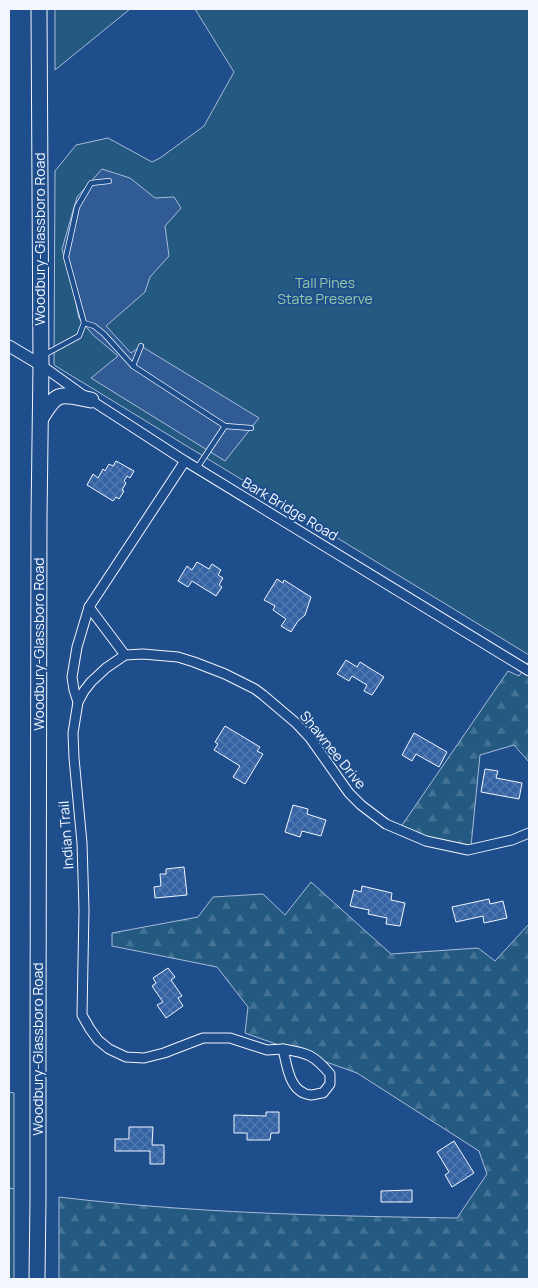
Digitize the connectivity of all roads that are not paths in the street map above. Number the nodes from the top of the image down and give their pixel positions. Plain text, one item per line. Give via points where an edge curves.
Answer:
1 (39, 9) edge
2 (109, 181) dead end
3 (84, 323) junction
4 (9, 346) edge
5 (141, 346) dead end
6 (41, 361) junction
7 (133, 366) junction
8 (91, 400) junction
9 (40, 419) junction
10 (225, 426) junction
11 (251, 428) dead end
12 (185, 461) junction
13 (197, 468) junction
14 (89, 607) junction
15 (126, 655) junction
16 (529, 671) edge
17 (78, 702) junction
18 (529, 833) edge
19 (284, 1049) junction
20 (37, 1279) edge

1 - 6 main road, Woodbury-Glassboro Road
2 - 3 lane via 91,184 77,207 66,257
3 - 6 lane via 80,336
3 - 7 lane via 104,334
4 - 6 street
5 - 7 lane
6 - 8 street, Bark Bridge Road
6 - 9 main road, Woodbury-Glassboro Road
7 - 10 lane
8 - 9 main road via 56,397
8 - 12 street, Bark Bridge Road
9 - 20 main road, Woodbury-Glassboro Road
10 - 11 lane
10 - 13 lane
12 - 13 street, Bark Bridge Road
12 - 14 street, Indian Trail
13 - 16 street, Bark Bridge Road
14 - 15 street
14 - 17 street, Indian Trail via 72,677
15 - 17 street via 91,682
15 - 18 street, Shawnee Drive via 143,654 194,662 255,689 296,723 361,805 403,832 426,842 468,850
17 - 19 street, Indian Trail via 73,733 84,910 82,1015 90,1029 110,1049 126,1056 144,1058 203,1038 230,1038 267,1050
19 - 19 street, Indian Trail via 288,1072 295,1087 311,1095 323,1093 330,1084 330,1074 319,1061

